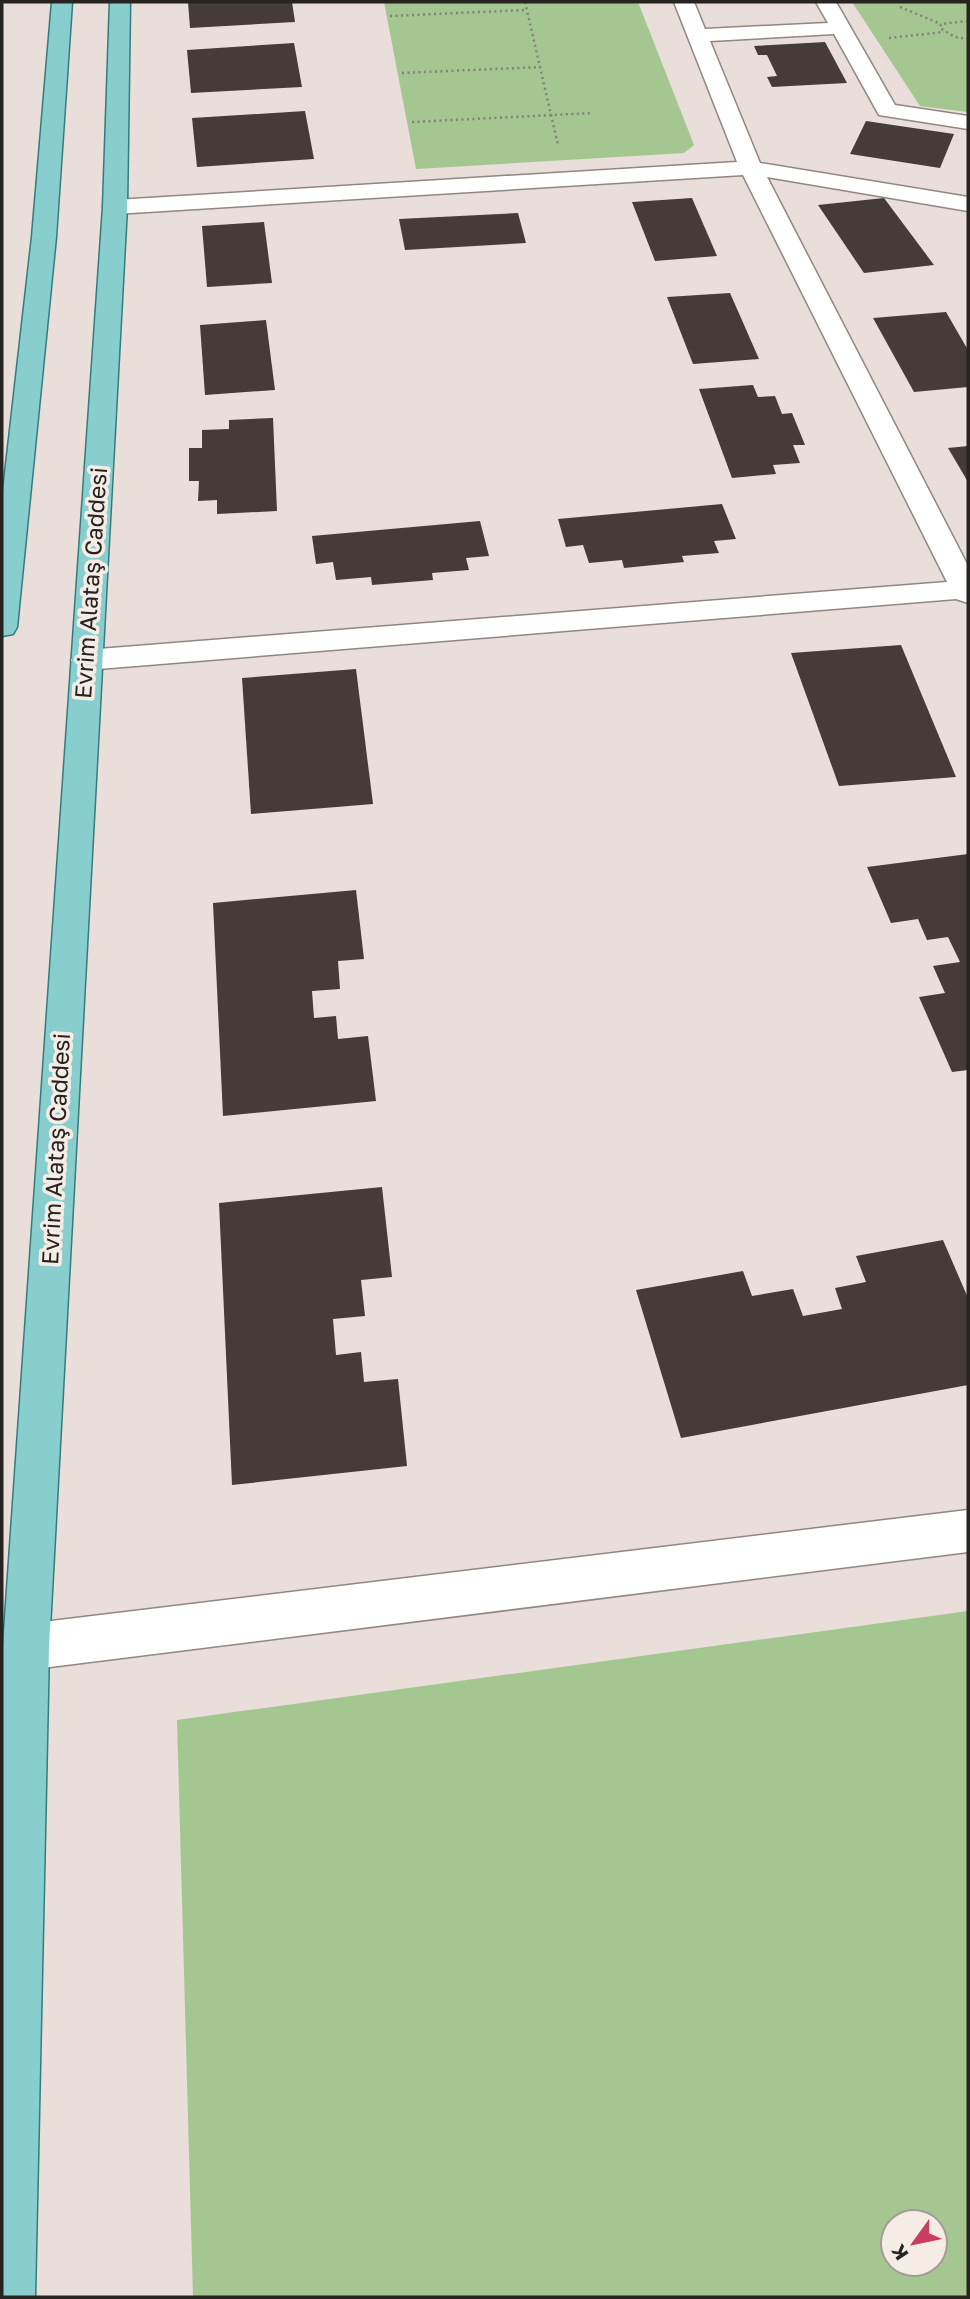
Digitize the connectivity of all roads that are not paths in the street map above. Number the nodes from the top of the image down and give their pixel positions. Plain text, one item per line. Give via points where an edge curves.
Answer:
1 (62, 2) edge
2 (120, 2) edge
3 (684, 2) edge
4 (826, 2) edge
5 (845, 35) junction
6 (698, 36) junction
7 (968, 122) edge
8 (751, 168) junction
9 (968, 204) edge
10 (115, 207) junction
11 (967, 591) edge
12 (2, 626) edge
13 (86, 660) junction
14 (968, 1531) edge
15 (26, 1647) junction
16 (6, 2297) edge

1 - 12 main road via 44,237
2 - 10 main road, Evrim Alataş Caddesi
3 - 6 street
4 - 5 street
5 - 6 street
5 - 7 street via 887,110
6 - 8 street
8 - 9 street
8 - 10 street
8 - 11 street
10 - 13 main road, Evrim Alataş Caddesi
11 - 13 street
13 - 15 main road, Evrim Alataş Caddesi
14 - 15 street
15 - 16 main road, Evrim Alataş Caddesi

